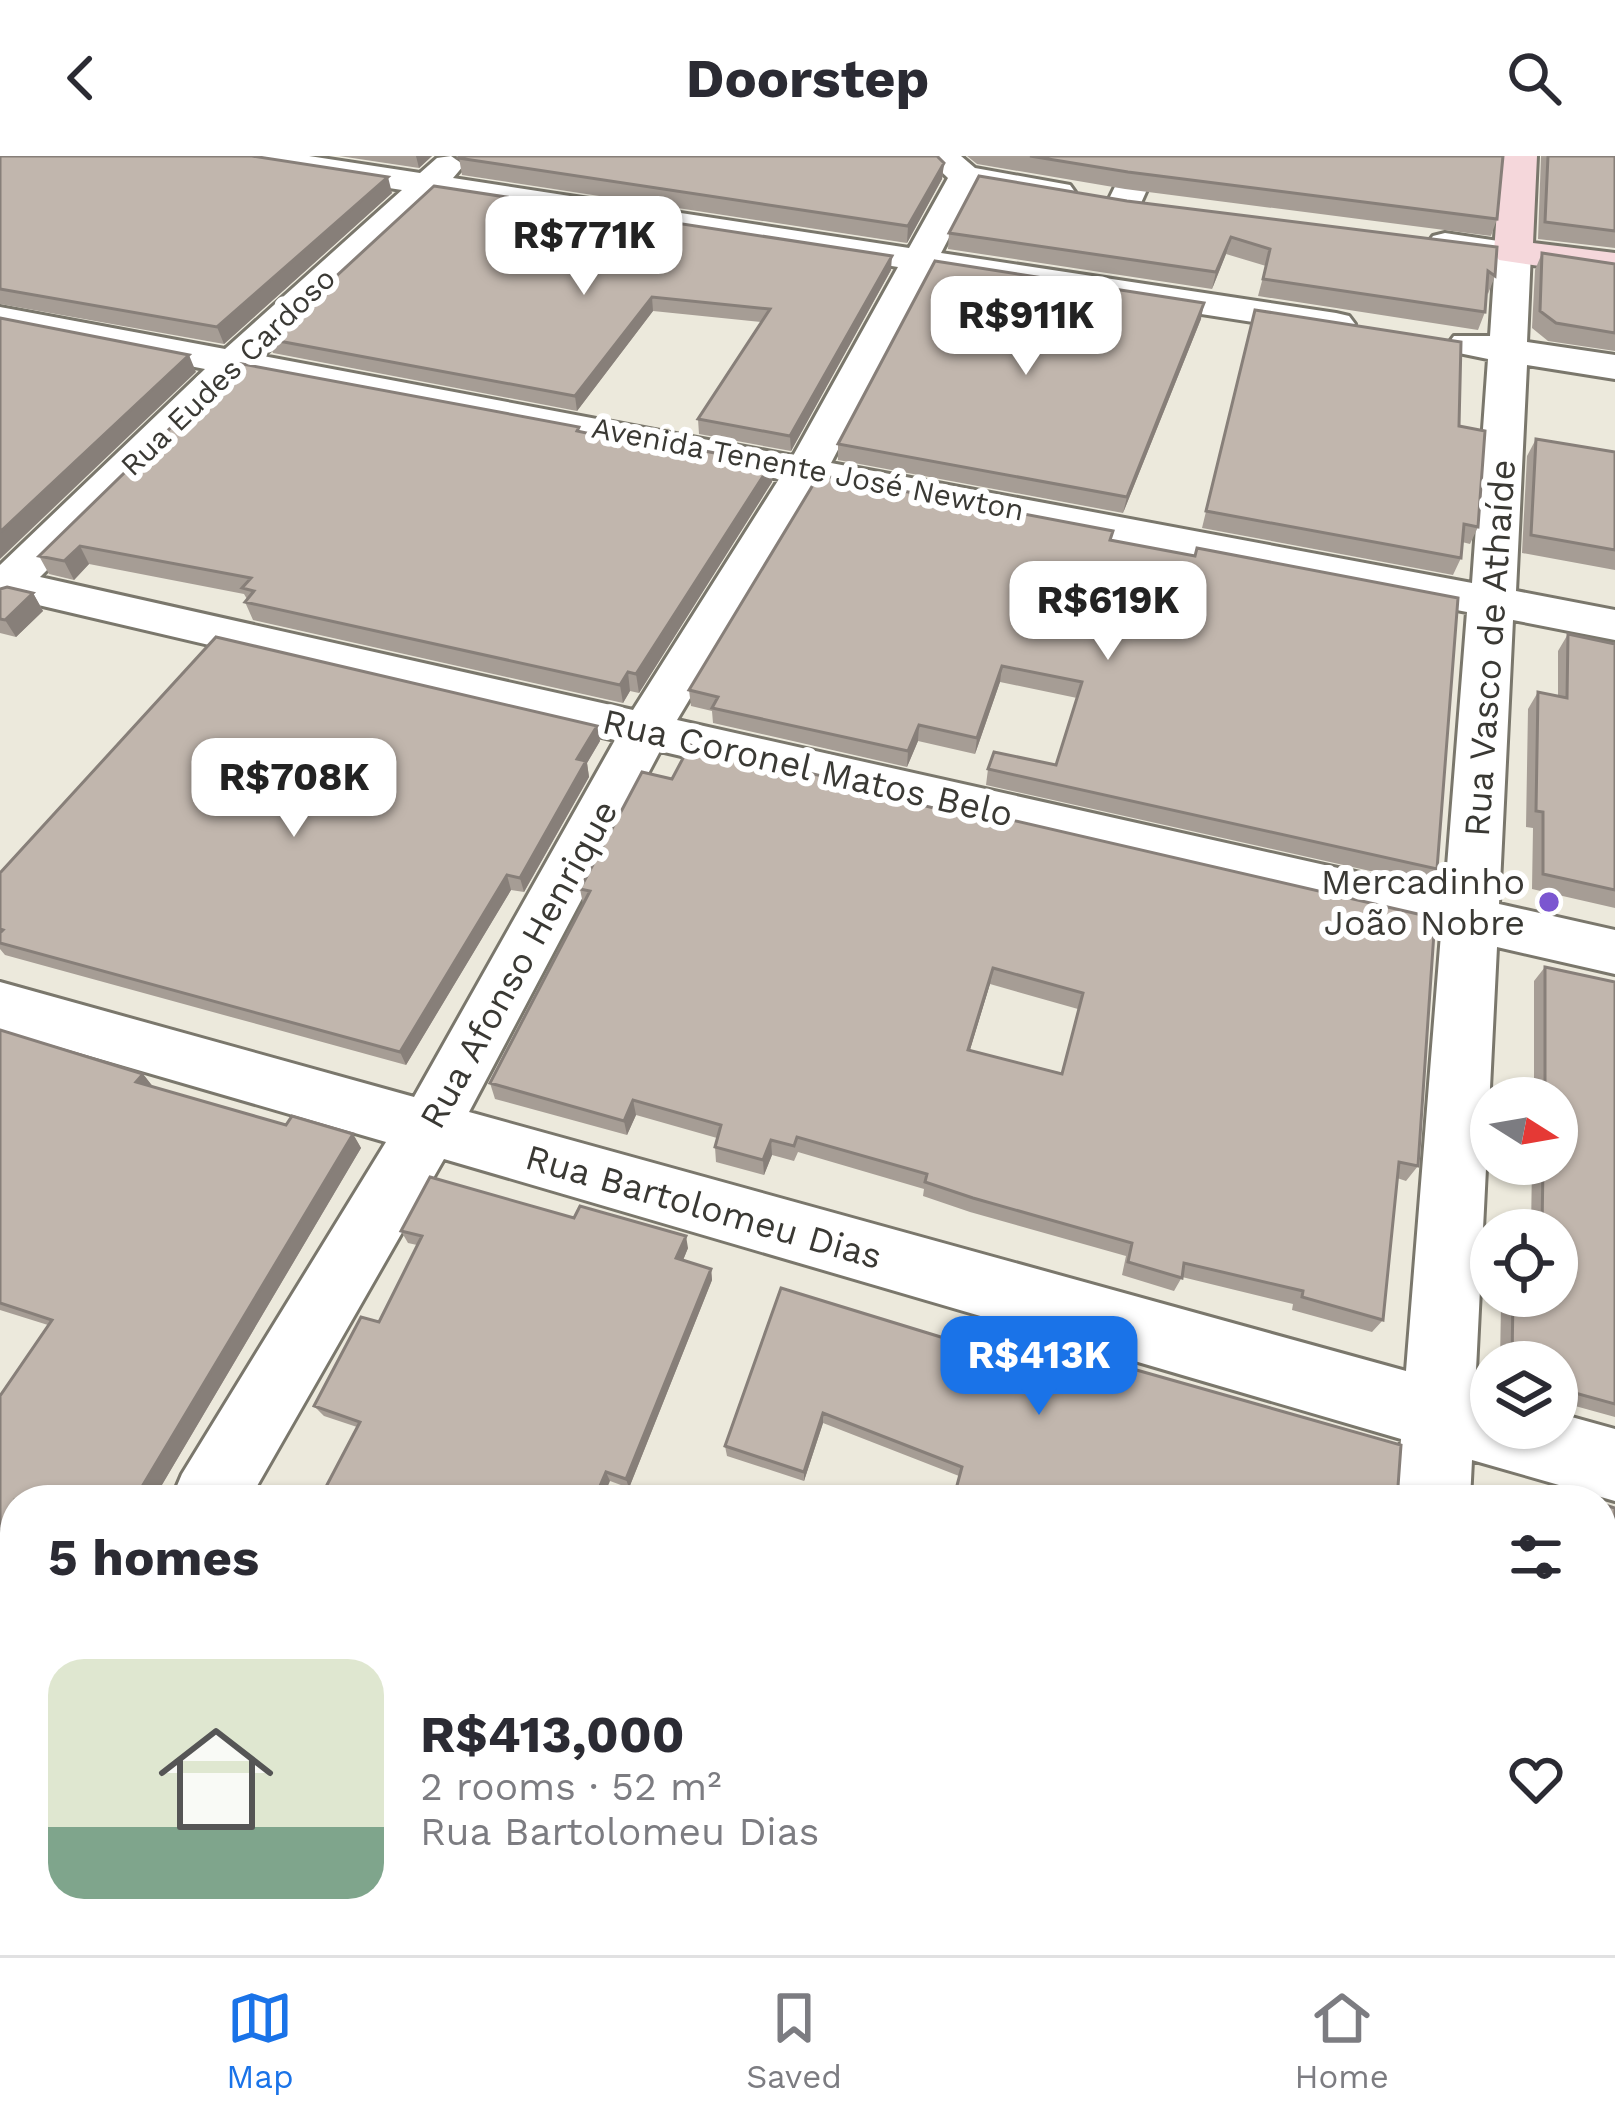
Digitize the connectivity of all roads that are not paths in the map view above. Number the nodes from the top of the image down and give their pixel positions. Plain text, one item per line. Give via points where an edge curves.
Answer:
1 (246, 156) edge
2 (458, 156) edge
3 (1145, 156) edge
4 (1519, 156) edge
5 (953, 166) edge
6 (428, 184) junction
7 (1124, 203) junction
8 (1170, 208) edge
9 (1422, 240) edge
10 (1513, 252) junction
11 (918, 258) junction
12 (1615, 265) edge
13 (0, 292) edge
14 (0, 318) edge
15 (1365, 328) edge
16 (1436, 339) edge
17 (248, 349) junction
18 (1506, 350) junction
19 (1615, 367) edge
20 (813, 456) junction
21 (1494, 585) junction
22 (2, 586) edge
23 (1615, 590) edge
24 (1615, 625) edge
25 (646, 730) junction
26 (1471, 919) junction
27 (1615, 952) edge
28 (0, 1006) edge
29 (429, 1128) junction
30 (1437, 1413) junction
31 (1615, 1465) edge
32 (217, 1485) edge
33 (1434, 1485) edge

1 - 6 street
2 - 6 street, Rua Eudes Cardoso
3 - 7 street
4 - 10 street, Rua Vasco de Athaíde
5 - 7 street
5 - 11 street, Rua Afonso Henrique
6 - 11 street
6 - 17 street, Rua Eudes Cardoso
7 - 8 street
9 - 10 street
10 - 12 street
10 - 18 street, Rua Vasco de Athaíde
11 - 15 street
11 - 20 street, Rua Afonso Henrique
13 - 17 street, Avenida Tenente José Newton
14 - 17 street, Avenida Tenente José Newton
16 - 18 street
17 - 20 street, Avenida Tenente José Newton
17 - 22 street, Rua Eudes Cardoso
18 - 19 street
18 - 21 street, Rua Vasco de Athaíde
20 - 21 street, Avenida Tenente José Newton
20 - 25 street, Rua Afonso Henrique
21 - 23 street, Avenida Tenente José Newton
21 - 24 street, Avenida Tenente José Newton
21 - 26 street, Rua Vasco de Athaíde
22 - 25 street, Rua Coronel Matos Belo
25 - 26 street, Rua Coronel Matos Belo
25 - 29 street, Rua Afonso Henrique
26 - 27 street, Rua Coronel Matos Belo
26 - 30 street, Rua Vasco de Athaíde
28 - 29 street, Rua Bartolomeu Dias
29 - 30 street, Rua Bartolomeu Dias
29 - 32 street, Rua Afonso Henrique
30 - 31 street, Rua Bartolomeu Dias
30 - 33 street, Rua Vasco de Athaíde

